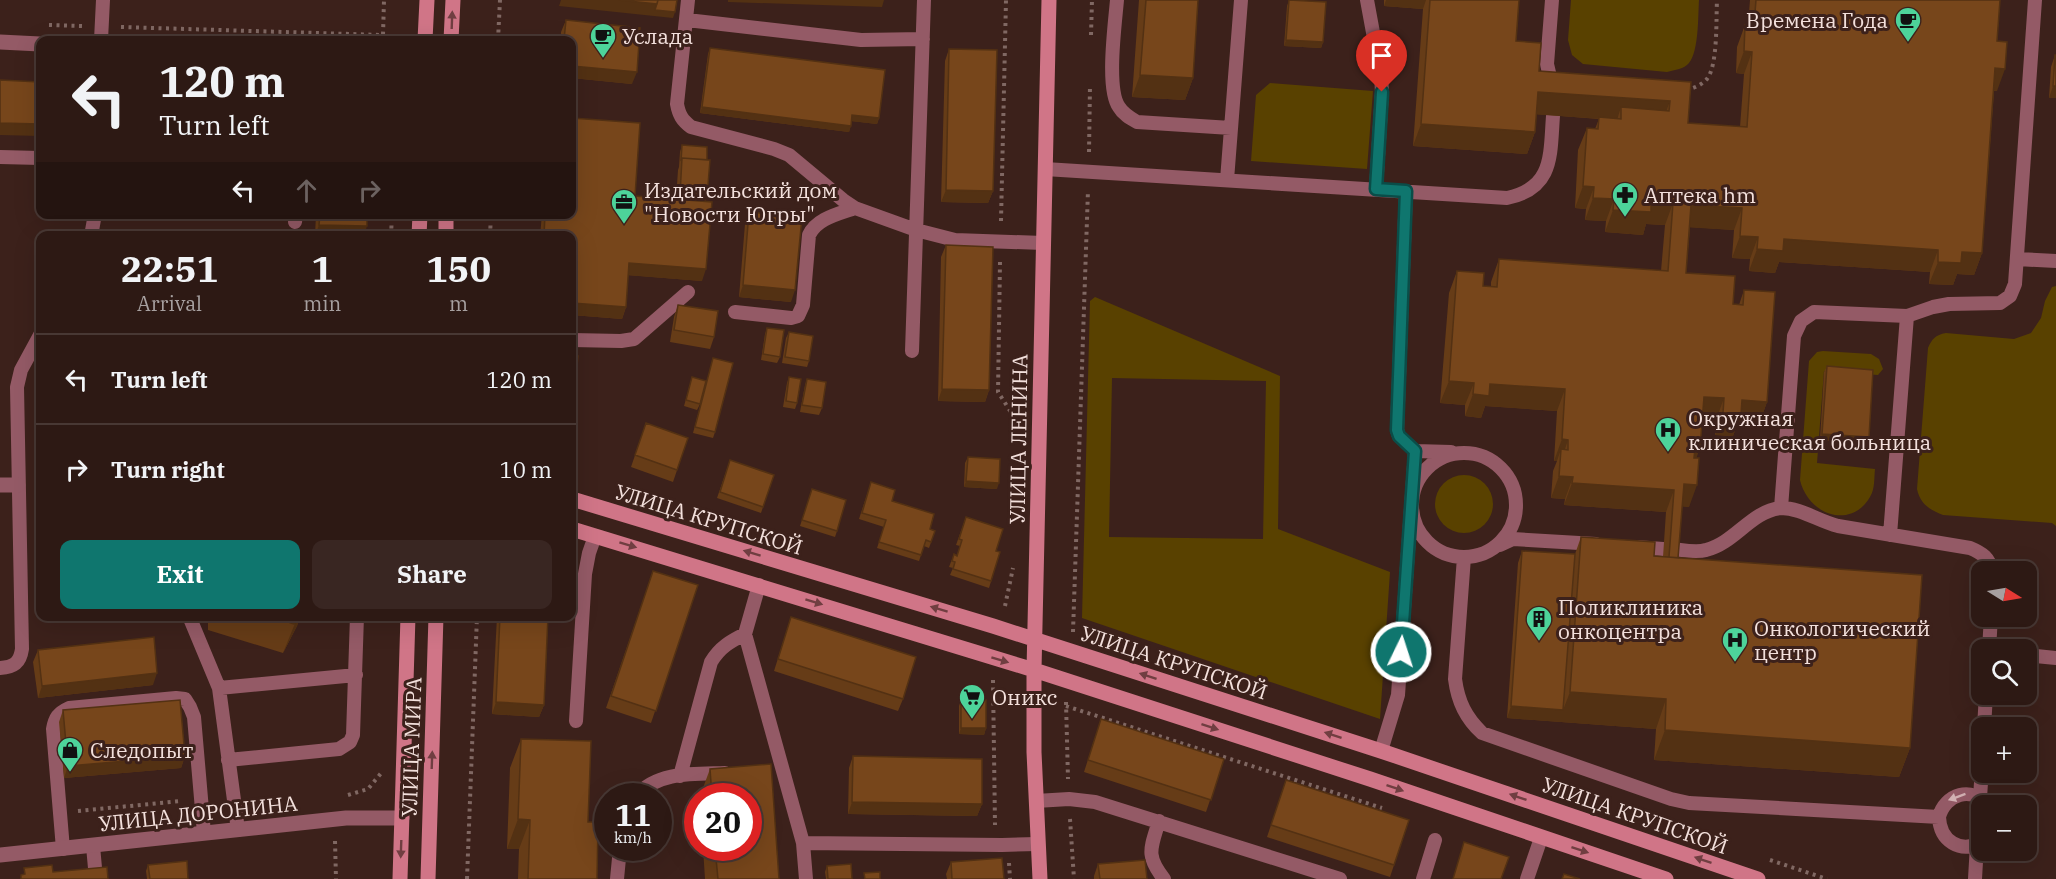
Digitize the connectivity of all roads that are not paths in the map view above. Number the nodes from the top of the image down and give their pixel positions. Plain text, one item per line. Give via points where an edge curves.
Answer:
1 (103, 0) edge
2 (427, 0) edge
3 (453, 0) edge
4 (688, 0) edge
5 (924, 0) edge
6 (1049, 0) edge
7 (1117, 0) edge
8 (1241, 0) edge
9 (1367, 0) edge
10 (1552, 0) edge
11 (2035, 0) edge
12 (687, 20) junction
13 (101, 34) edge
14 (425, 36) edge
15 (451, 36) edge
16 (923, 39) junction
17 (0, 42) edge
18 (36, 44) edge
19 (1555, 95) edge
20 (1554, 116) edge
21 (1231, 128) junction
22 (0, 157) edge
23 (36, 158) edge
24 (1045, 169) junction
25 (1227, 180) junction
26 (1376, 189) junction
27 (1406, 191) junction
28 (855, 208) junction
29 (916, 230) junction
30 (1043, 243) junction
31 (2017, 259) junction
32 (2056, 261) edge
33 (688, 292) dead end
34 (735, 312) dead end
35 (1907, 316) junction
36 (576, 340) edge
37 (36, 342) edge
38 (912, 351) dead end
39 (1415, 451) junction
40 (1462, 452) junction
41 (18, 484) junction
42 (0, 485) edge
43 (576, 500) edge
44 (1412, 502) junction
45 (1780, 508) junction
46 (1516, 512) junction
47 (576, 530) edge
48 (1890, 535) junction
49 (595, 536) junction
50 (1513, 539) junction
51 (1487, 552) junction
52 (1464, 557) junction
53 (1988, 561) edge
54 (759, 585) junction
55 (191, 621) edge
56 (357, 621) edge
57 (408, 621) edge
58 (436, 621) edge
59 (745, 634) junction
60 (1035, 639) junction
61 (2037, 657) edge
62 (2056, 658) edge
63 (0, 668) edge
64 (1034, 670) junction
65 (356, 675) junction
66 (219, 688) junction
67 (576, 721) dead end
68 (1381, 751) junction
69 (228, 760) junction
70 (737, 772) edge
71 (680, 776) junction
72 (657, 783) edge
73 (1971, 795) edge
74 (1036, 801) junction
75 (1939, 817) junction
76 (402, 818) junction
77 (430, 819) junction
78 (1159, 821) junction
79 (238, 830) junction
80 (204, 833) junction
81 (1541, 838) junction
82 (1435, 840) dead end
83 (803, 843) junction
84 (1037, 844) junction
85 (1971, 845) edge
86 (93, 846) junction
87 (63, 849) junction
88 (0, 855) edge
89 (619, 861) edge
90 (1977, 861) edge
91 (96, 879) edge
92 (400, 879) edge
93 (428, 879) edge
94 (617, 879) edge
95 (806, 879) edge
96 (1040, 879) edge
97 (1164, 879) edge
98 (1340, 879) edge
99 (1423, 879) edge
100 (1527, 879) edge
101 (1666, 879) edge
102 (1758, 879) edge
103 (1975, 879) edge

1 - 13 lane
2 - 14 main road
15 -> 3 main road
4 - 12 lane
5 - 16 lane
6 - 24 main road, УЛИЦА ЛЕНИНА
7 - 21 lane via 1113,92 1118,107 1137,122
8 - 21 lane
9 - 26 lane via 1382,92
10 - 19 lane via 1546,64
11 - 31 lane
12 - 16 lane via 861,40
12 - 28 lane via 677,104 684,121 789,155
16 - 29 lane
17 - 18 street
20 - 27 lane via 1549,163 1530,190 1507,198
21 - 25 lane
22 - 23 lane
24 - 25 lane
24 - 30 main road, УЛИЦА ЛЕНИНА
25 - 26 lane
26 - 27 lane
27 - 39 lane via 1397,430
28 - 29 lane
28 - 34 lane via 812,227 803,305 798,316
29 - 30 lane via 955,240
29 - 38 lane
30 - 60 main road, УЛИЦА ЛЕНИНА
31 - 32 lane
31 - 35 lane via 2015,284 2010,296 2000,303 1933,306
33 - 36 lane via 634,339
35 - 45 lane via 1822,311 1807,316 1796,328
35 - 48 lane
37 - 41 lane via 16,387
39 - 40 lane
39 - 44 lane
40 - 44 lane via 1427,467 1414,489
40 - 46 lane via 1487,458 1507,474 1513,486
41 - 42 street
41 - 63 lane via 22,649 18,663
60 -> 43 main road, УЛИЦА КРУПСКОЙ
44 - 52 lane via 1415,523 1426,540 1450,555
44 - 68 lane via 1398,695
45 - 48 lane via 1800,511 1830,524
45 - 50 lane via 1764,512 1721,544 1706,550
46 - 50 lane
46 - 51 lane via 1506,536
47 - 49 main road
48 - 53 lane via 1970,548
49 -> 54 main road
49 - 67 lane via 585,574
50 - 51 lane
51 - 52 lane
52 - 75 lane via 1455,679 1464,712 1482,733 1689,803
54 - 59 lane
54 -> 64 main road
55 - 66 lane
56 - 65 lane
57 - 76 main road, УЛИЦА МИРА
77 -> 58 main road, УЛИЦА МИРА
59 - 71 lane via 725,644 711,662
59 - 83 lane via 777,769
60 - 64 main road, УЛИЦА ЛЕНИНА
68 -> 60 main road, УЛИЦА КРУПСКОЙ
61 - 62 lane
64 - 74 main road, УЛИЦА ЛЕНИНА
64 -> 81 main road
65 - 66 lane
65 - 69 lane via 353,735 346,747
66 - 69 lane
102 -> 68 main road, УЛИЦА КРУПСКОЙ
69 - 79 lane
70 - 71 lane
71 - 72 lane
73 -> 75 lane via 1952,798
74 - 78 lane via 1095,802
74 - 84 main road, УЛИЦА ЛЕНИНА
75 - 85 lane via 1947,840
76 - 77 main road
76 - 79 street, УЛИЦА ДОРОНИНА via 346,818
76 -> 92 main road, УЛИЦА МИРА
77 - 93 main road, УЛИЦА МИРА
78 - 97 lane via 1150,851
78 - 98 lane
79 - 80 street, УЛИЦА ДОРОНИНА
80 - 86 street, УЛИЦА ДОРОНИНА
80 - 87 lane via 194,717 185,699 69,708 55,718 53,729
81 - 100 lane
81 -> 101 main road
82 - 99 lane
83 - 84 lane
83 - 95 lane
84 - 96 main road, УЛИЦА ЛЕНИНА
86 - 87 street, УЛИЦА ДОРОНИНА
86 - 91 lane
87 - 88 street, УЛИЦА ДОРОНИНА
89 - 94 lane
90 - 103 lane

